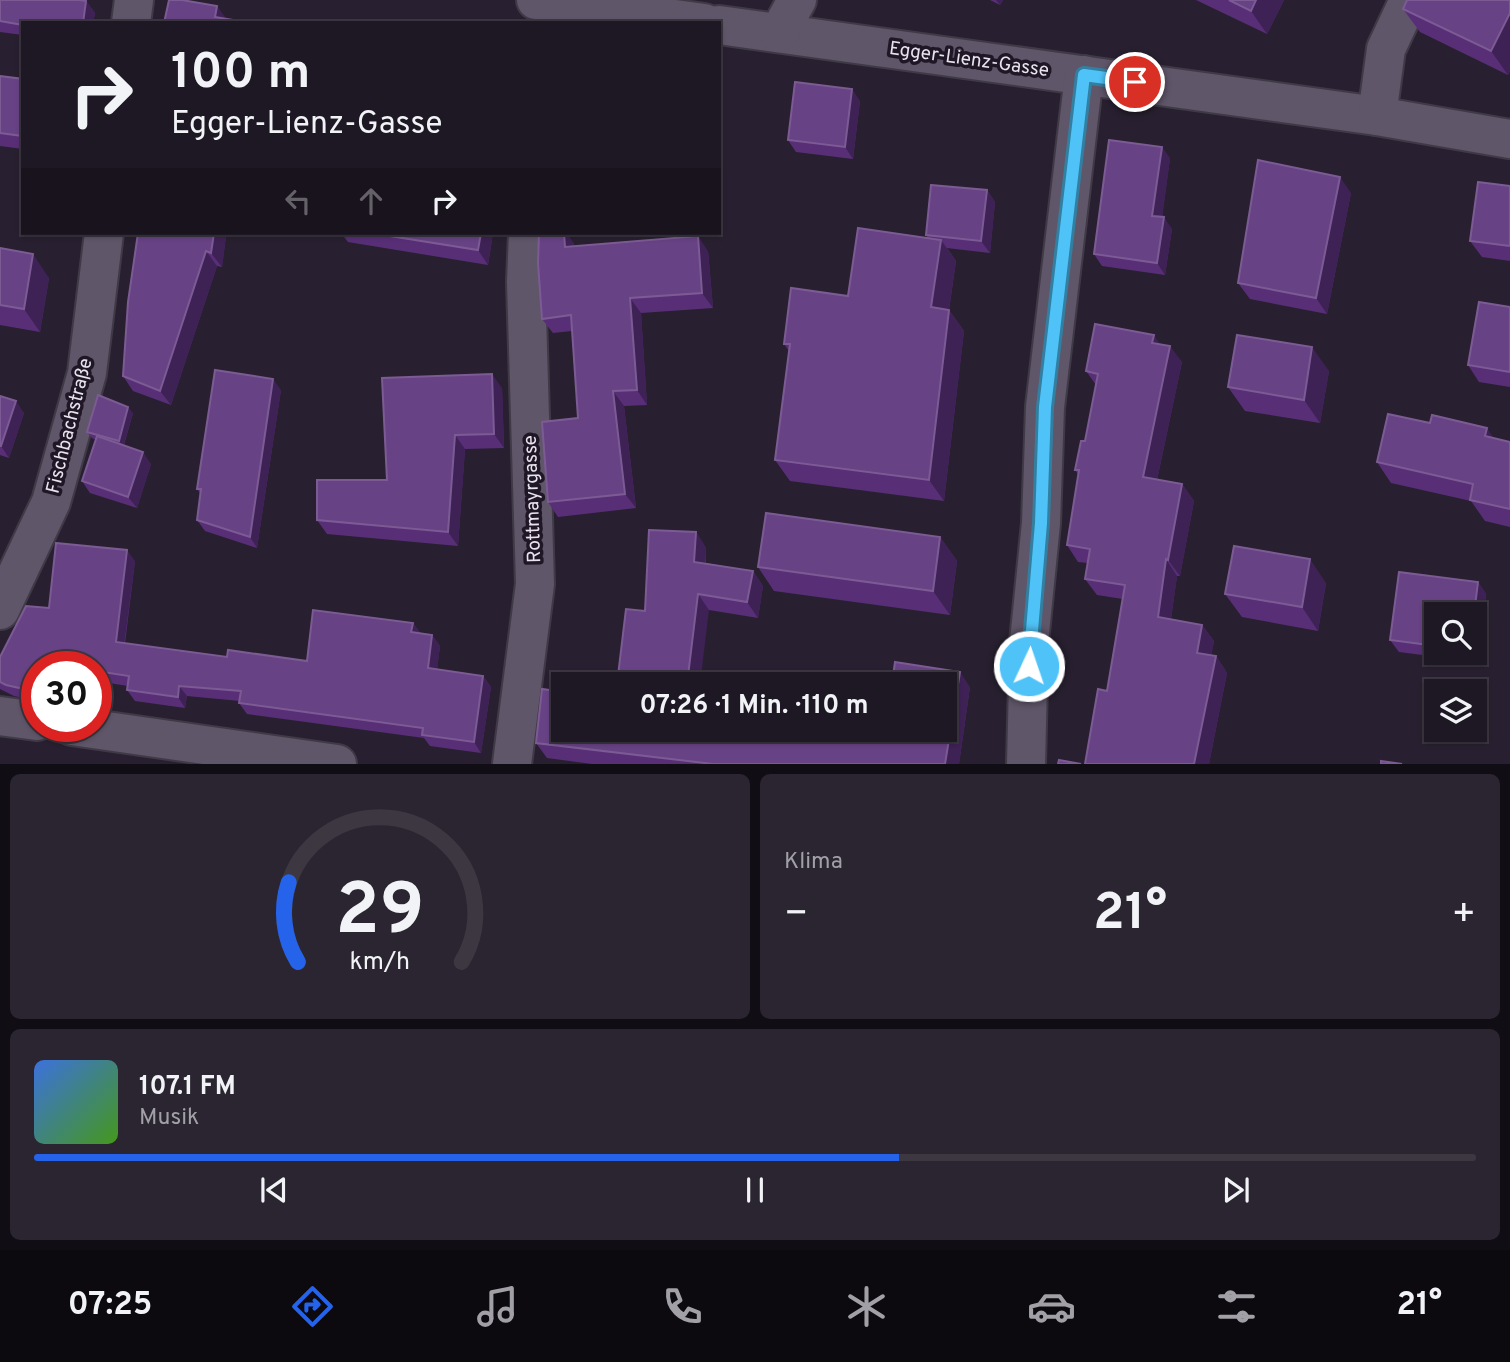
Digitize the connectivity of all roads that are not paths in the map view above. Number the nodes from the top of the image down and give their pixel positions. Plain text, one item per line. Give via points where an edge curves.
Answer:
1 (134, 0) edge
2 (797, 0) edge
3 (1409, 0) edge
4 (543, 8) edge
5 (131, 21) edge
6 (683, 21) edge
7 (721, 25) edge
8 (779, 33) junction
9 (1084, 75) junction
10 (1377, 116) junction
11 (1510, 139) edge
12 (104, 235) edge
13 (528, 235) edge
14 (0, 610) edge
15 (0, 716) edge
16 (21, 719) edge
17 (112, 732) edge
18 (337, 764) edge
19 (512, 764) edge
20 (1026, 764) edge

1 - 5 street
2 - 8 street
3 - 10 street via 1385,49
4 - 6 street
7 - 8 street, Egger-Lienz-Gasse
8 - 9 street, Egger-Lienz-Gasse
9 - 10 street, Egger-Lienz-Gasse
9 - 20 street via 1045,407
10 - 11 street, Egger-Lienz-Gasse
12 - 14 street, Fischbachstraße via 87,373 51,502
13 - 19 street, Rottmayrgasse via 535,584
15 - 16 street
17 - 18 street

